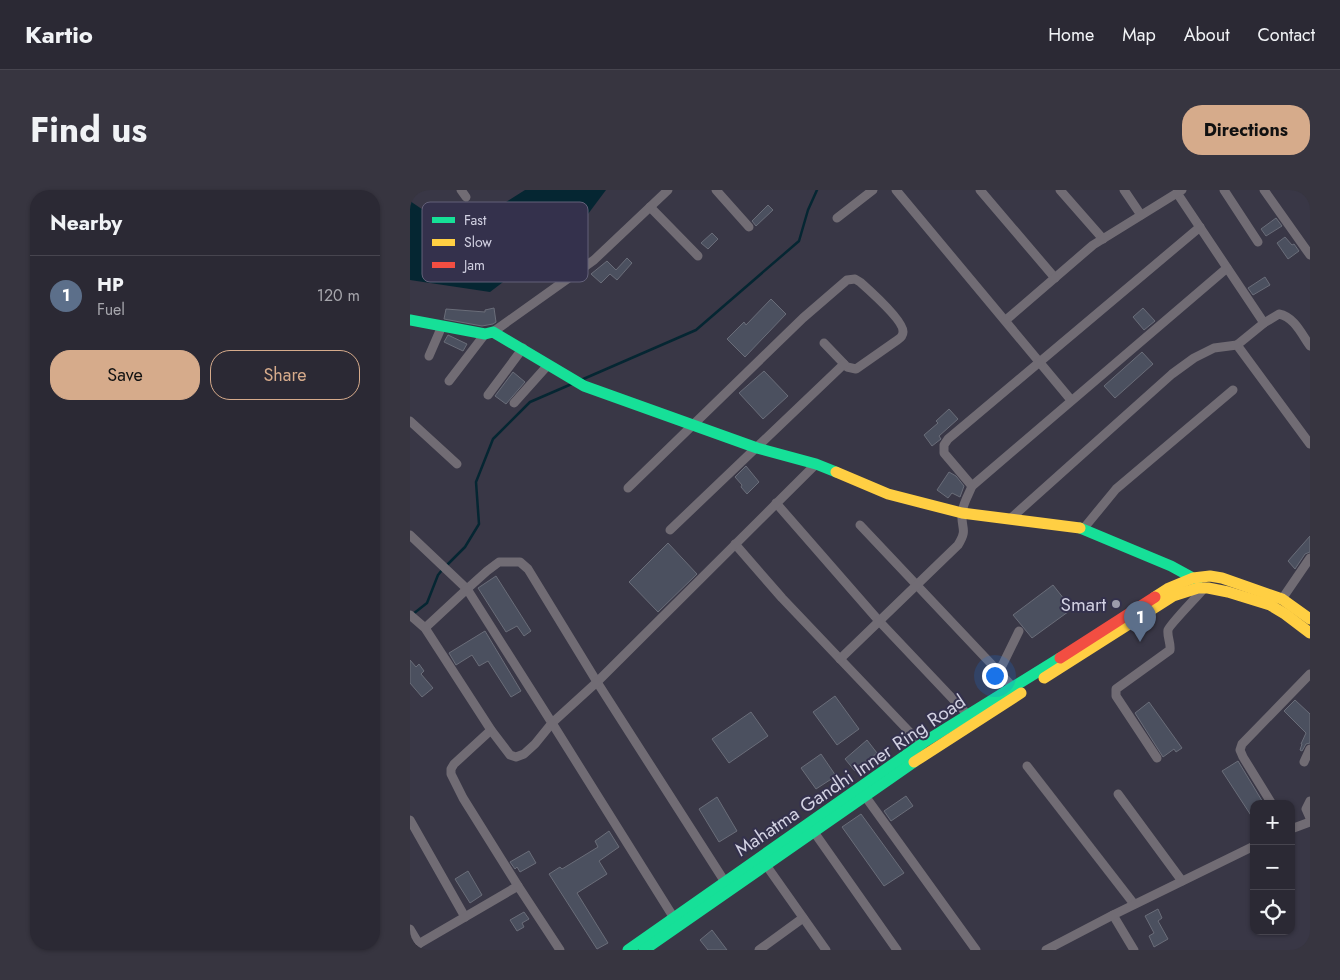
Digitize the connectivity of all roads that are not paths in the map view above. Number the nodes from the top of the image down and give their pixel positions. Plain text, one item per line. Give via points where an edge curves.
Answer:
1 (668, 190) edge
2 (716, 190) edge
3 (873, 190) edge
4 (896, 190) edge
5 (980, 190) edge
6 (1060, 190) edge
7 (1124, 190) edge
8 (1224, 190) edge
9 (1264, 190) edge
10 (1180, 192) edge
11 (650, 207) junction
12 (1141, 215) junction
13 (837, 218) dead end
14 (749, 227) dead end
15 (1200, 227) junction
16 (1103, 239) junction
17 (1258, 242) dead end
18 (1310, 255) edge
19 (698, 256) dead end
20 (588, 264) edge
21 (1227, 268) junction
22 (1055, 278) junction
23 (562, 282) edge
24 (410, 320) edge
25 (1006, 320) junction
26 (1264, 323) junction
27 (442, 326) junction
28 (489, 333) junction
29 (824, 342) dead end
30 (1237, 345) junction
31 (1310, 346) edge
32 (523, 348) junction
33 (429, 356) dead end
34 (1040, 361) junction
35 (844, 364) junction
36 (548, 365) junction
37 (449, 381) dead end
38 (1233, 390) dead end
39 (488, 395) dead end
40 (1072, 400) junction
41 (514, 403) dead end
42 (410, 421) edge
43 (695, 425) junction
44 (1310, 444) edge
45 (757, 448) junction
46 (456, 464) dead end
47 (816, 464) junction
48 (972, 486) junction
49 (628, 488) dead end
50 (776, 503) junction
51 (962, 513) junction
52 (1010, 519) junction
53 (860, 524) dead end
54 (1084, 528) junction
55 (670, 530) dead end
56 (410, 535) edge
57 (735, 544) junction
58 (1310, 558) edge
59 (1199, 584) junction
60 (917, 585) junction
61 (467, 589) junction
62 (1282, 599) junction
63 (411, 616) edge
64 (1310, 619) edge
65 (879, 621) junction
66 (425, 628) junction
67 (1019, 632) dead end
68 (1310, 632) edge
69 (840, 659) junction
70 (999, 672) junction
71 (1310, 674) edge
72 (597, 682) junction
73 (1013, 688) junction
74 (968, 715) junction
75 (552, 723) junction
76 (491, 730) junction
77 (921, 744) junction
78 (1310, 749) edge
79 (1157, 758) dead end
80 (1304, 762) dead end
81 (1027, 766) dead end
82 (1118, 794) dead end
83 (865, 796) junction
84 (1270, 800) edge
85 (1310, 800) edge
86 (410, 820) edge
87 (1310, 820) edge
88 (1295, 826) edge
89 (814, 832) junction
90 (1250, 848) edge
91 (766, 865) junction
92 (1182, 881) junction
93 (725, 882) junction
94 (518, 886) junction
95 (1134, 904) junction
96 (1113, 915) junction
97 (465, 916) junction
98 (674, 918) junction
99 (803, 918) junction
100 (410, 929) edge
101 (419, 944) junction
102 (658, 946) edge
103 (410, 949) edge
104 (560, 950) edge
105 (628, 950) edge
106 (644, 950) edge
107 (759, 950) edge
108 (826, 950) edge
109 (897, 950) edge
110 (976, 950) edge
111 (1046, 950) edge
112 (1134, 950) edge

1 - 11 street
2 - 14 street
3 - 13 street
4 - 25 street
5 - 22 street
6 - 16 street
7 - 12 street
8 - 17 street
9 - 18 street
10 - 12 street
10 - 15 street
11 - 19 street
11 - 20 street
12 - 16 street
15 - 21 street
15 - 34 street
16 - 22 street
21 - 26 street
21 - 40 street
22 - 25 street
23 - 28 street
24 - 27 main road
25 - 34 street
26 - 30 street
26 - 31 street via 1279,314 1286,316
27 - 28 main road
27 - 33 street
28 - 32 main road
28 - 37 street
29 - 35 street
30 - 44 street
30 - 52 street via 1214,348 1172,374
32 - 36 main road
32 - 39 street
34 - 40 street
34 - 48 street via 944,445 944,453
35 - 43 street via 852,369 858,368 902,336 904,331 896,318 855,279 847,280 803,318
35 - 45 street
36 - 41 street
36 - 43 main road via 584,386
38 - 54 street via 1116,489
40 - 48 street
42 - 46 street
43 - 45 main road
43 - 49 street
45 - 47 main road
45 - 55 street
47 - 50 street
47 - 51 main road via 888,494
48 - 51 street
50 - 57 street
50 - 65 street
51 - 52 main road
51 - 60 street via 963,537
52 - 54 main road
53 - 60 street
54 - 59 main road via 1171,566
56 - 61 street
57 - 69 street
57 - 72 street
58 - 62 street
59 - 62 main road, Mahatma Gandhi Inner Ring Road via 1210,576 1222,578
59 - 68 main road via 1273,607
59 - 73 main road, Mahatma Gandhi Inner Ring Road via 1169,588
59 - 79 street via 1192,603 1170,625 1170,650 1116,690 1116,696
59 - 83 main road, Mahatma Gandhi Inner Ring Road via 1165,602 936,747
60 - 65 street
60 - 70 street
61 - 66 street
61 - 72 street via 499,562 520,562 528,569
61 - 75 street
62 - 64 main road, Mahatma Gandhi Inner Ring Road
63 - 66 street
65 - 69 street
65 - 74 street
66 - 76 street
67 - 70 street
69 - 77 street
70 - 73 street
71 - 84 street via 1242,744 1240,750
72 - 75 street
72 - 93 street
73 - 74 main road, Mahatma Gandhi Inner Ring Road
74 - 77 main road, Mahatma Gandhi Inner Ring Road
75 - 76 street via 535,744 516,757 510,755
75 - 98 street
76 - 94 street via 454,764 451,774
77 - 93 main road, Mahatma Gandhi Inner Ring Road
78 - 80 street
81 - 95 street
82 - 92 street
83 - 89 main road, Mahatma Gandhi Inner Ring Road
83 - 110 street
85 - 87 street via 1306,809
86 - 97 street
87 - 88 street
89 - 91 main road, Mahatma Gandhi Inner Ring Road
89 - 109 street
90 - 92 street
91 - 99 street
91 - 102 main road, Mahatma Gandhi Inner Ring Road
92 - 95 street
93 - 98 main road, Mahatma Gandhi Inner Ring Road
94 - 97 street
94 - 104 street
95 - 96 street
96 - 111 street
96 - 112 street
97 - 101 street
98 - 105 main road, Mahatma Gandhi Inner Ring Road
99 - 107 street
99 - 108 street
100 - 101 street
101 - 103 street
102 - 106 main road, Mahatma Gandhi Inner Ring Road

